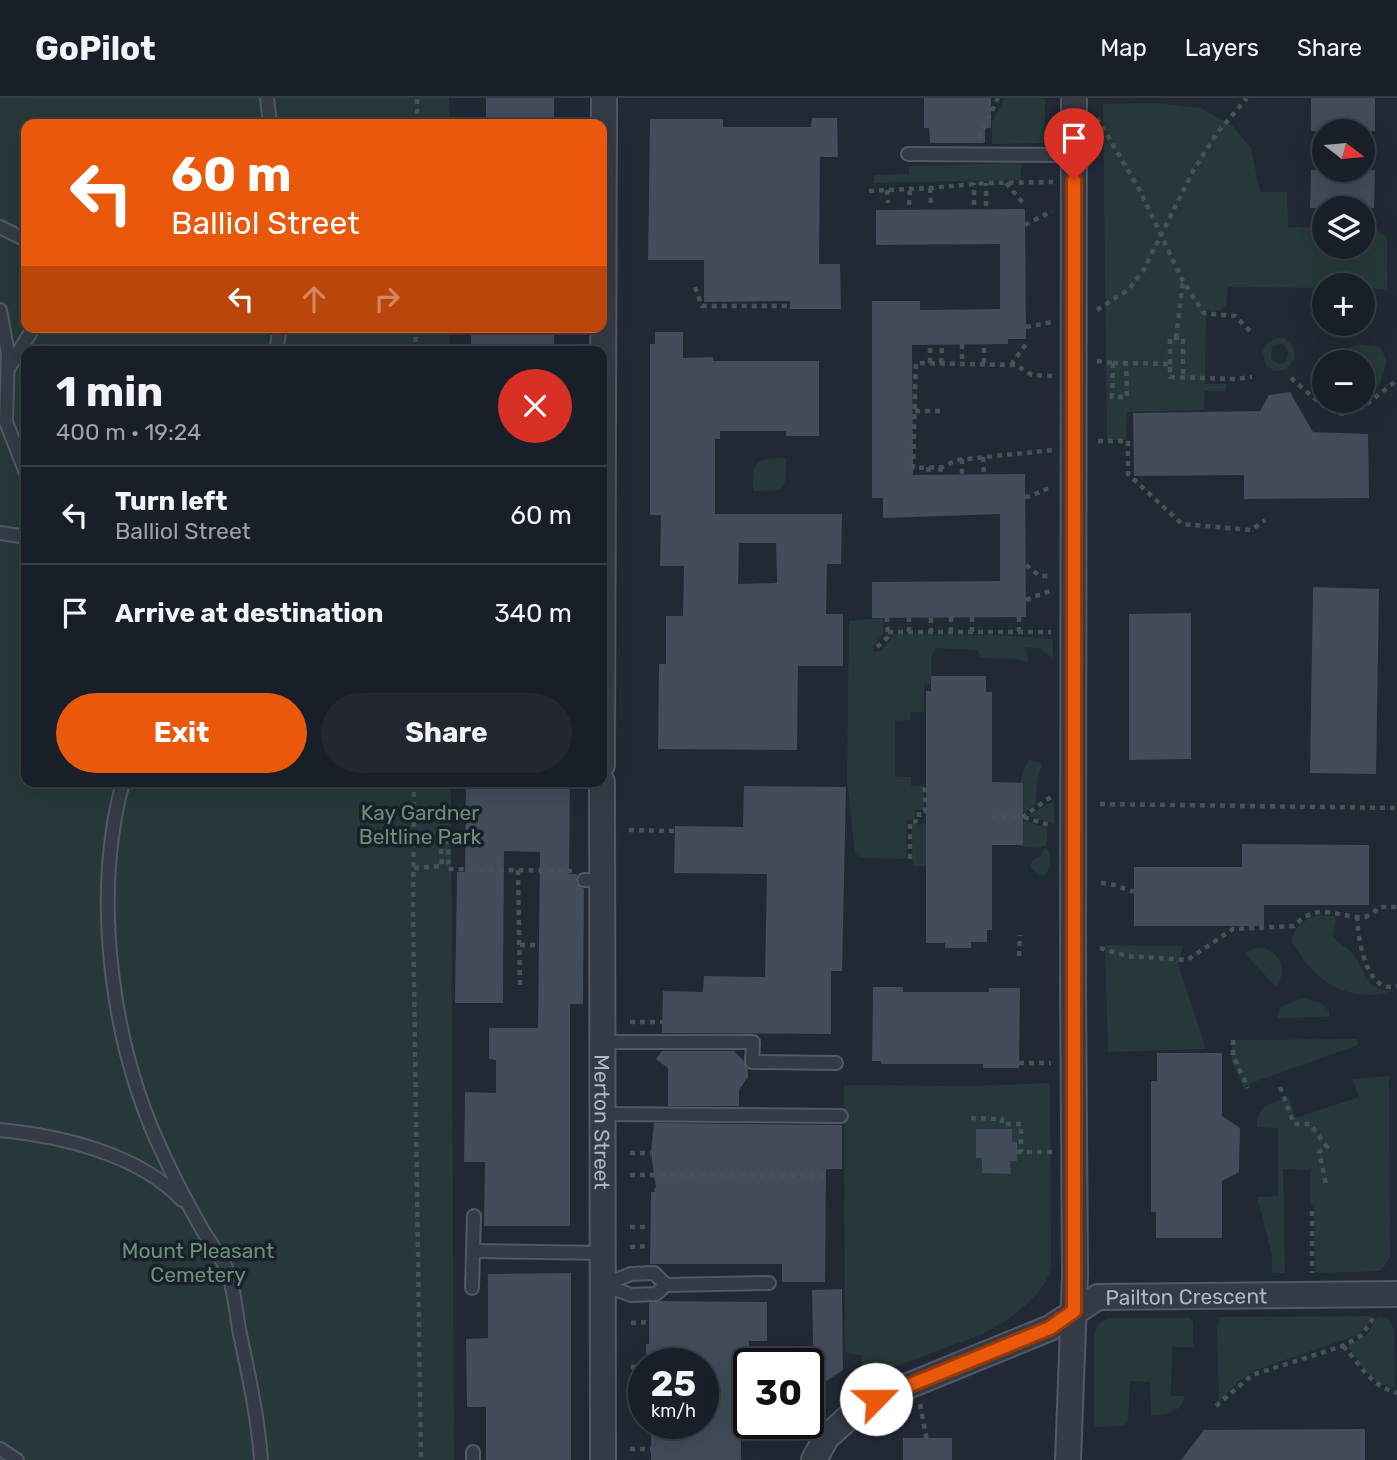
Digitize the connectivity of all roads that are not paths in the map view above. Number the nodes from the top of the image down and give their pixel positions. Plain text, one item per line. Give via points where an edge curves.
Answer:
1 (267, 98) edge
2 (604, 98) edge
3 (1074, 98) edge
4 (269, 119) edge
5 (604, 119) edge
6 (908, 154) dead end
7 (1074, 155) junction
8 (0, 227) edge
9 (21, 238) edge
10 (0, 310) edge
11 (21, 348) edge
12 (8, 369) junction
13 (6, 422) junction
14 (0, 438) edge
15 (21, 460) edge
16 (0, 533) edge
17 (21, 536) edge
18 (123, 787) edge
19 (601, 787) edge
20 (602, 1042) junction
21 (836, 1063) dead end
22 (602, 1114) junction
23 (841, 1116) dead end
24 (0, 1130) edge
25 (191, 1211) junction
26 (474, 1216) dead end
27 (473, 1251) junction
28 (602, 1252) junction
29 (769, 1283) dead end
30 (603, 1285) junction
31 (666, 1285) junction
32 (472, 1288) dead end
33 (1397, 1294) edge
34 (1074, 1311) junction
35 (0, 1449) edge
36 (17, 1460) edge
37 (261, 1460) edge
38 (603, 1460) edge
39 (814, 1460) edge
40 (1068, 1460) edge

1 - 4 lane
2 - 5 street
3 - 7 street
6 - 7 lane
7 - 34 street
8 - 9 lane
10 - 12 lane
11 - 12 lane
12 - 13 lane
13 - 14 lane
13 - 15 lane
16 - 17 lane
18 - 25 lane via 111,848 115,997 142,1101
19 - 20 street, Merton Street via 590,877
20 - 21 lane via 753,1042 752,1062
20 - 22 street, Merton Street
22 - 23 lane
22 - 28 street, Merton Street
24 - 25 lane via 42,1134 134,1165 167,1185
25 - 37 lane via 228,1272 259,1424
26 - 27 lane
27 - 28 lane
27 - 32 lane
28 - 30 street, Merton Street
29 - 31 lane
30 - 31 lane via 631,1295 656,1294
30 - 31 lane via 631,1274 654,1273
30 - 38 street, Merton Street
33 - 34 street, Pailton Crescent via 1098,1297
34 - 39 street, Pailton Crescent via 1050,1328 876,1399 826,1438
34 - 40 street
35 - 36 lane

